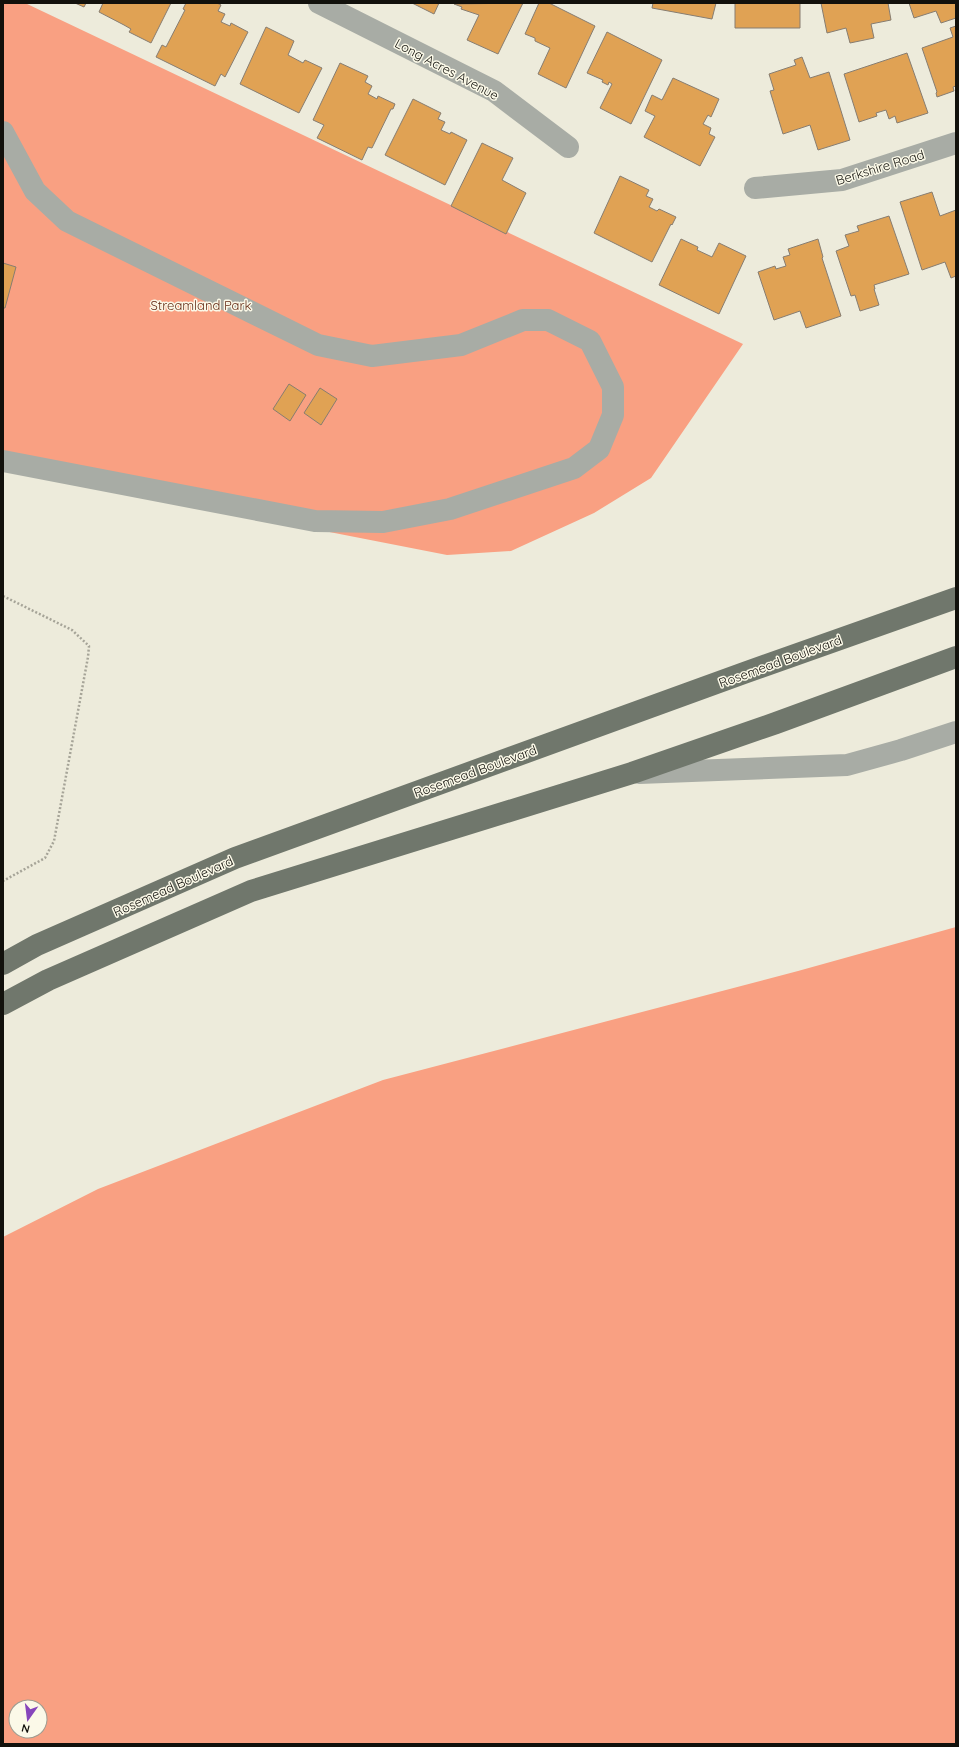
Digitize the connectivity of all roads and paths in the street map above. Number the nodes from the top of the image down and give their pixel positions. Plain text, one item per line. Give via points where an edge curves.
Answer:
1 (322, 4) edge
2 (3, 132) edge
3 (956, 143) edge
4 (568, 147) dead end
5 (755, 188) dead end
6 (3, 461) edge
7 (3, 596) edge
8 (956, 598) edge
9 (956, 657) edge
10 (956, 732) edge
11 (632, 773) junction
12 (3, 881) edge
13 (3, 964) edge
14 (3, 1004) edge

1 - 4 street, Long Acres Avenue via 494,91
2 - 6 street via 34,191 67,221 318,345 372,356 461,345 523,320 548,320 590,341 613,387 613,415 600,449 574,468 450,509 383,522 315,521
3 - 5 street, Berkshire Road via 842,180
7 - 12 path via 72,630 89,646 54,841 45,858
8 - 13 main road, Rosemead Boulevard via 234,858 37,945
9 - 11 main road
10 - 11 street via 847,764
11 - 14 main road via 251,891 48,980

